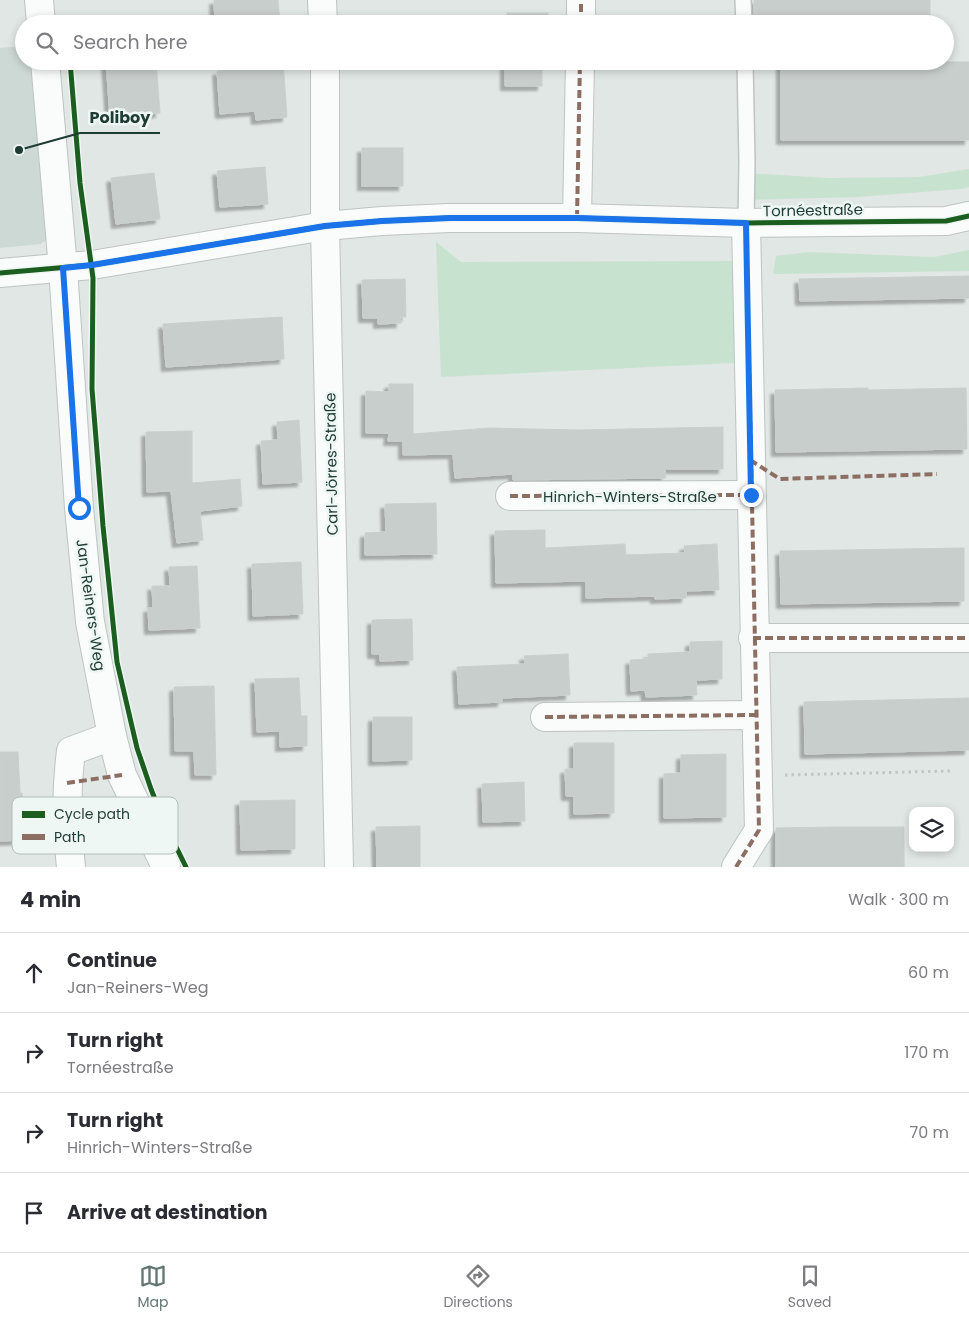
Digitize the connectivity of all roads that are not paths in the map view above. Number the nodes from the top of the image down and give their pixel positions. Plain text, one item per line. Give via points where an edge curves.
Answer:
1 (39, 0) edge
2 (322, 0) edge
3 (581, 0) edge
4 (743, 0) edge
5 (41, 15) edge
6 (323, 15) edge
7 (581, 15) edge
8 (744, 15) edge
9 (46, 70) edge
10 (325, 70) edge
11 (580, 70) edge
12 (745, 70) edge
13 (969, 216) edge
14 (577, 218) junction
15 (746, 223) junction
16 (325, 226) junction
17 (63, 268) junction
18 (0, 273) edge
19 (751, 495) junction
20 (510, 496) dead end
21 (753, 638) junction
22 (969, 638) edge
23 (756, 715) junction
24 (545, 717) dead end
25 (112, 736) junction
26 (67, 797) edge
27 (133, 797) edge
28 (70, 854) edge
29 (160, 854) edge
30 (71, 867) edge
31 (166, 867) edge
32 (339, 867) edge
33 (736, 867) edge

1 - 5 street
2 - 6 street
3 - 7 street
4 - 8 lane
9 - 17 street, Jan-Reiners-Weg
10 - 16 street, Carl-Jörres-Straße
11 - 14 street
12 - 15 lane
13 - 15 street, Tornéestraße via 946,221
14 - 15 street, Tornéestraße
14 - 16 street, Tornéestraße via 450,218
15 - 19 street
16 - 17 street, Tornéestraße
16 - 32 street, Carl-Jörres-Straße
17 - 18 street, Tornéestraße
17 - 25 street, Jan-Reiners-Weg via 90,622
19 - 20 street, Hinrich-Winters-Straße
19 - 21 street
21 - 22 street
21 - 23 street
23 - 24 street
23 - 33 street via 759,830
25 - 26 street via 71,751
25 - 27 street, Jan-Reiners-Weg via 122,775
28 - 30 street
29 - 31 street, Jan-Reiners-Weg

